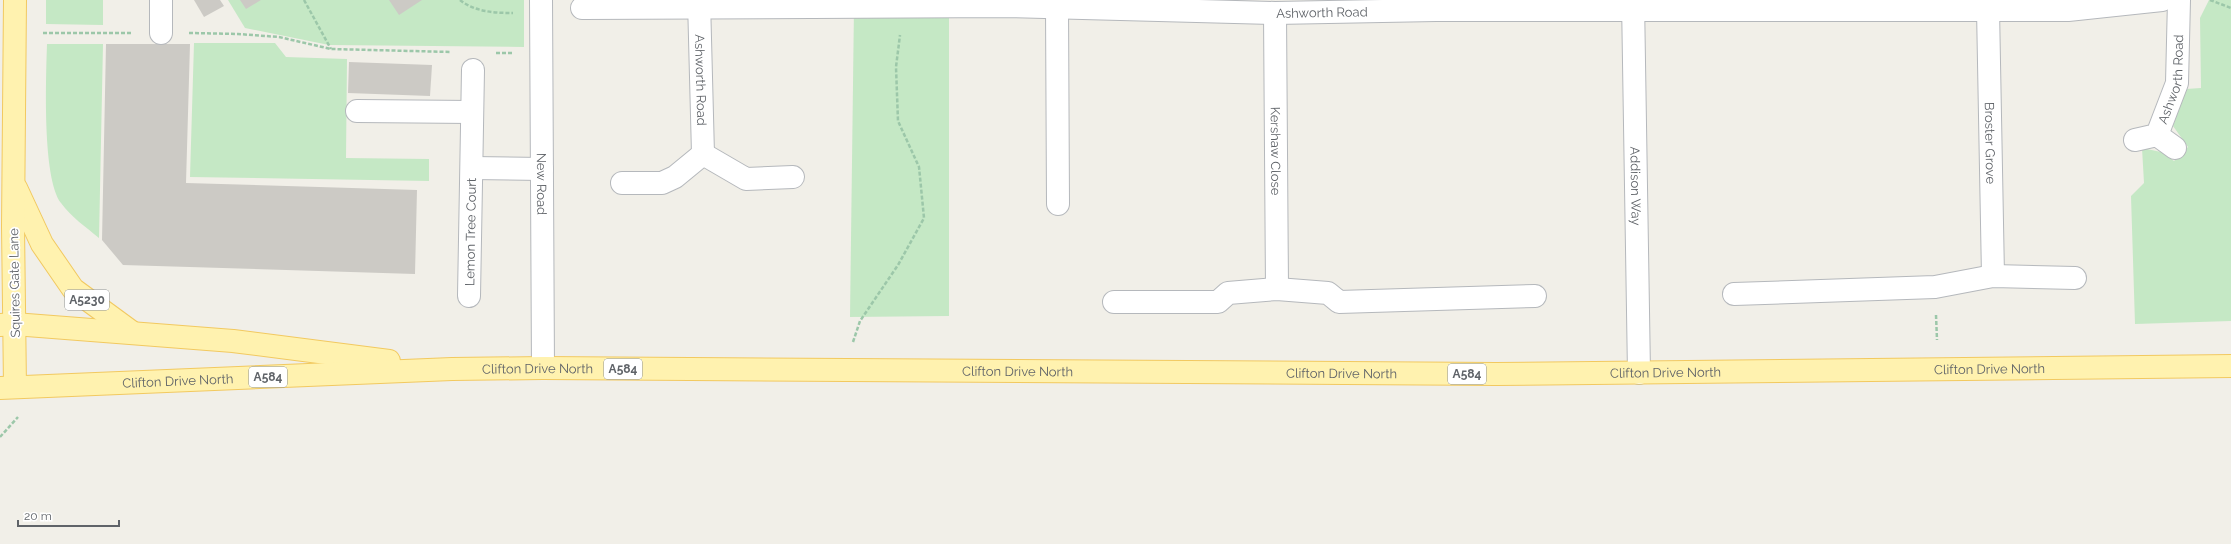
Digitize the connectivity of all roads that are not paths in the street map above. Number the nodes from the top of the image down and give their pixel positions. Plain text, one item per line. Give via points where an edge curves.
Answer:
1 (16, 0) edge
2 (161, 0) edge
3 (2162, 0) edge
4 (2179, 0) edge
5 (699, 3) edge
6 (1008, 3) edge
7 (1944, 4) edge
8 (1633, 5) edge
9 (1329, 6) edge
10 (541, 7) edge
11 (1057, 7) junction
12 (582, 8) dead end
13 (1988, 9) junction
14 (1275, 13) junction
15 (161, 33) road end
16 (473, 70) dead end
17 (7, 79) edge
18 (357, 111) dead end
19 (472, 112) junction
20 (2157, 135) junction
21 (2135, 140) dead end
22 (2175, 148) dead end
23 (703, 154) junction
24 (472, 168) junction
25 (542, 169) junction
26 (793, 178) dead end
27 (13, 180) junction
28 (622, 183) dead end
29 (1058, 204) dead end
30 (1993, 276) junction
31 (2075, 278) dead end
32 (1277, 289) junction
33 (1734, 294) dead end
34 (469, 296) dead end
35 (1535, 296) dead end
36 (1114, 302) dead end
37 (7, 325) edge
38 (133, 333) junction
39 (2231, 366) edge
40 (543, 368) junction
41 (452, 369) junction
42 (1639, 373) junction
43 (8, 388) edge

1 - 17 main road, Squires Gate Lane / A5230 via 15,33
2 - 15 street
3 - 13 street, Ashworth Road via 2068,10
4 - 20 street, Ashworth Road via 2177,83
5 - 6 street, Ashworth Road via 903,6
5 - 12 street, Ashworth Road
5 - 23 street, Ashworth Road
6 - 11 street, Ashworth Road
7 - 8 street, Ashworth Road
7 - 13 street, Ashworth Road
8 - 9 street, Ashworth Road
8 - 42 street, Addison Way
9 - 14 street, Ashworth Road
10 - 25 street, New Road
11 - 14 street, Ashworth Road
11 - 29 street
13 - 30 street, Broster Grove
14 - 32 street, Kershaw Close
16 - 19 street, Lemon Tree Court
17 - 27 main road, Squires Gate Lane / A5230
18 - 19 street
19 - 24 street, Lemon Tree Court
20 - 21 street, Ashworth Road
20 - 22 street
23 - 26 street via 746,179
23 - 28 street via 675,177 662,183
24 - 25 street, Lemon Tree Court
24 - 34 street, Lemon Tree Court
25 - 40 street, New Road
27 - 37 main road, Squires Gate Lane
27 - 38 main road, Squires Gate Lane / A5230 via 42,244 73,289
30 - 31 street
30 - 33 street via 1935,287
32 - 35 street via 1328,294 1339,302
32 - 36 street via 1228,293 1218,302
37 - 38 main road, Clifton Drive North / A584
37 - 43 main road, Squires Gate Lane
38 - 41 main road, Clifton Drive North / A584 via 233,341
39 - 42 main road, Clifton Drive North / A584
40 - 41 main road, Clifton Drive North / A584
40 - 42 main road, Clifton Drive North / A584
41 - 43 main road, Clifton Drive North / A584

